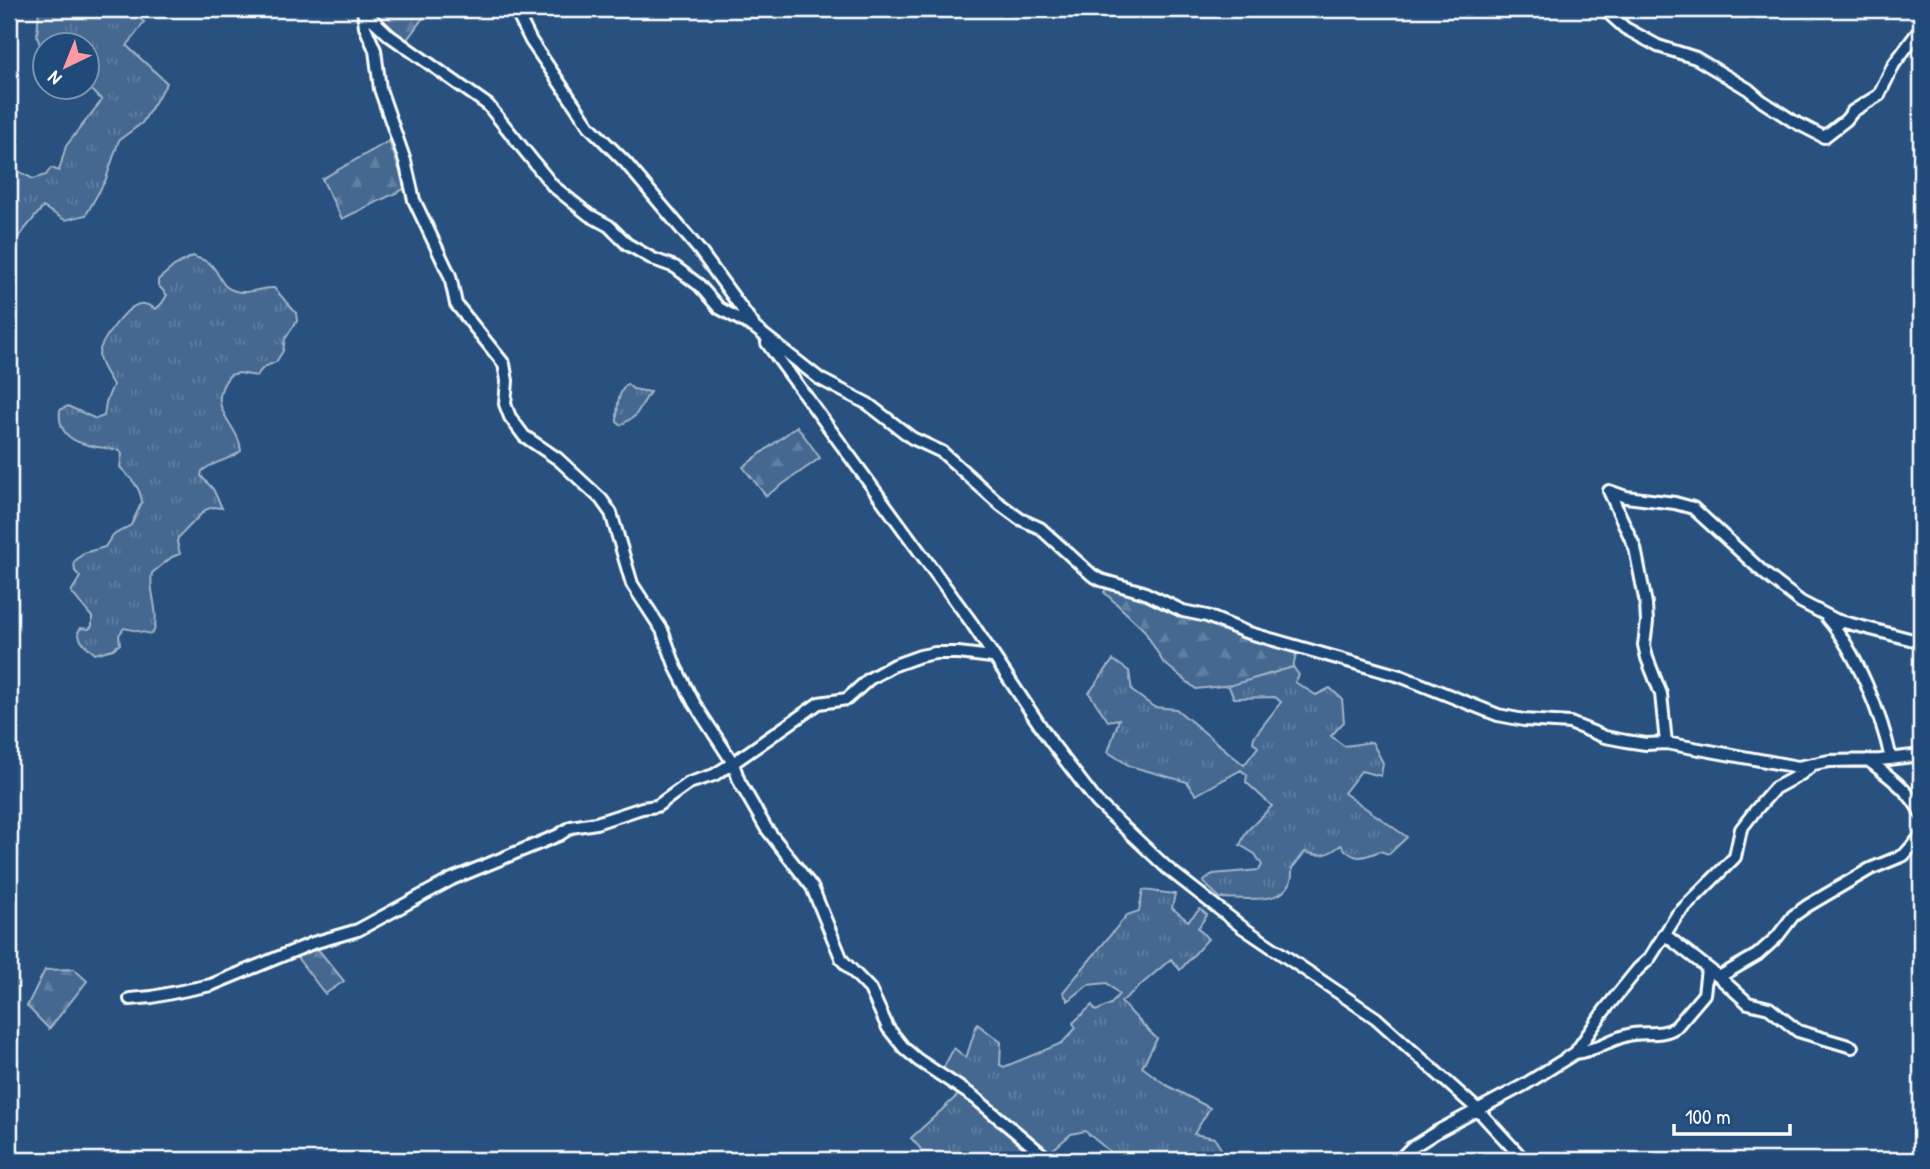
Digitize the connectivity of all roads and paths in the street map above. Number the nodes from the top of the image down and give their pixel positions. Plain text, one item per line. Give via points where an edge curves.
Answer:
1 (365, 9) edge
2 (515, 9) edge
3 (1604, 9) edge
4 (1921, 28) edge
5 (755, 328) junction
6 (1825, 616) junction
7 (1921, 642) edge
8 (992, 657) junction
9 (1666, 743) junction
10 (1921, 755) edge
11 (1891, 759) junction
12 (1868, 760) junction
13 (733, 763) junction
14 (1811, 766) junction
15 (1921, 814) edge
16 (1921, 836) edge
17 (1664, 934) junction
18 (1707, 969) junction
19 (1719, 976) junction
20 (130, 999) dead end
21 (1852, 1047) dead end
22 (1575, 1053) junction
23 (1477, 1109) junction
24 (1049, 1160) edge
25 (1399, 1160) edge
26 (1524, 1160) edge

1 - 5 street via 390,36 488,105 553,186 627,244 676,267 719,307
1 - 13 street via 380,89 414,200 450,276 456,304 504,364 505,404 510,417 524,436 558,459 611,513 632,584 662,630 698,710
2 - 5 street via 531,41 589,125 700,251
3 - 4 street via 1625,29 1696,58 1824,138 1879,95 1894,64
5 - 8 street
5 - 9 street via 820,379 942,452 1001,505 1040,528 1101,580 1264,638 1400,676 1498,715 1570,723 1626,741
6 - 7 street
6 - 9 street via 1765,574 1693,508 1609,491 1635,548 1646,604 1644,645 1661,694
6 - 11 street via 1863,679 1882,722
8 - 13 street via 935,653 892,666 847,699 819,703
8 - 23 street via 1097,802 1132,836 1242,927 1376,1018
9 - 14 street
10 - 11 street
11 - 12 street
12 - 14 street
12 - 15 street via 1917,804
13 - 20 street via 689,783 657,806 571,827 452,878 358,930 313,943 211,985
13 - 24 street via 761,821 816,894 842,960 870,989 888,1028 918,1060 974,1097
14 - 17 street via 1775,788 1754,812 1741,829 1735,856
16 - 19 street via 1904,855 1807,906 1757,955
17 - 18 street
17 - 22 street
18 - 19 street
18 - 22 street via 1704,994 1671,1031 1632,1034
19 - 21 street via 1746,1001 1769,1007 1798,1031
22 - 23 street
23 - 25 street via 1410,1148
23 - 26 street

